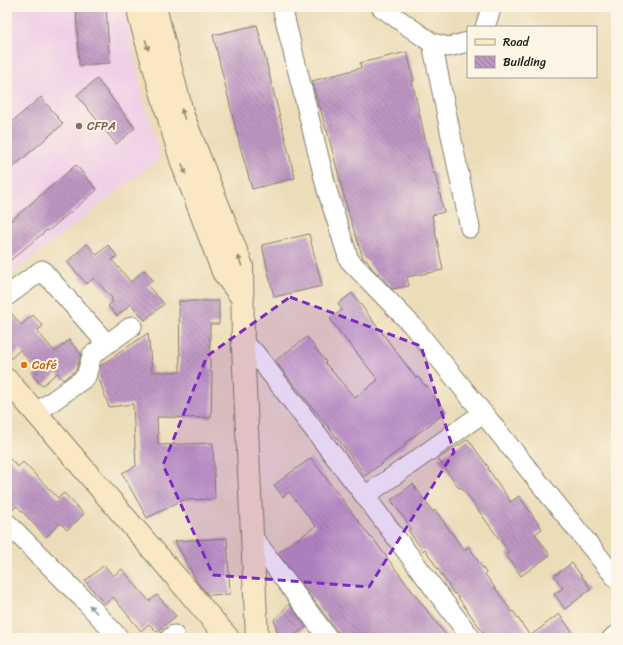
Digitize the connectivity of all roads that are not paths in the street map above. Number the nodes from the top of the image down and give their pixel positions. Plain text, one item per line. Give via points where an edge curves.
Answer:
1 (138, 7) edge
2 (155, 7) edge
3 (282, 7) edge
4 (380, 7) edge
5 (491, 7) edge
6 (485, 26) edge
7 (467, 42) edge
8 (432, 43) junction
9 (470, 228) dead end
10 (7, 296) edge
11 (243, 299) junction
12 (132, 326) dead end
13 (107, 344) junction
14 (243, 348) junction
15 (7, 380) edge
16 (36, 413) junction
17 (483, 413) junction
18 (365, 496) junction
19 (7, 523) edge
20 (252, 536) junction
21 (616, 578) edge
22 (616, 635) edge
23 (119, 638) edge
24 (228, 638) edge
25 (257, 638) edge
26 (328, 638) edge
27 (471, 638) edge
28 (612, 638) edge

1 -> 11 main road via 182,163 223,272
11 -> 2 main road via 242,266 183,116
3 - 17 street via 327,190 349,260 412,325
4 - 8 street
5 - 6 street
7 - 8 street via 448,47
8 - 9 street
10 - 13 street via 42,270
11 - 14 main road
12 - 13 street
13 - 16 street via 92,355 86,377
14 - 18 street via 255,353
14 - 20 main road
15 - 16 main road
16 - 24 main road
17 - 18 street
17 - 21 street
18 - 27 street
23 -> 19 street
20 - 25 main road
20 - 26 street
22 - 28 street

